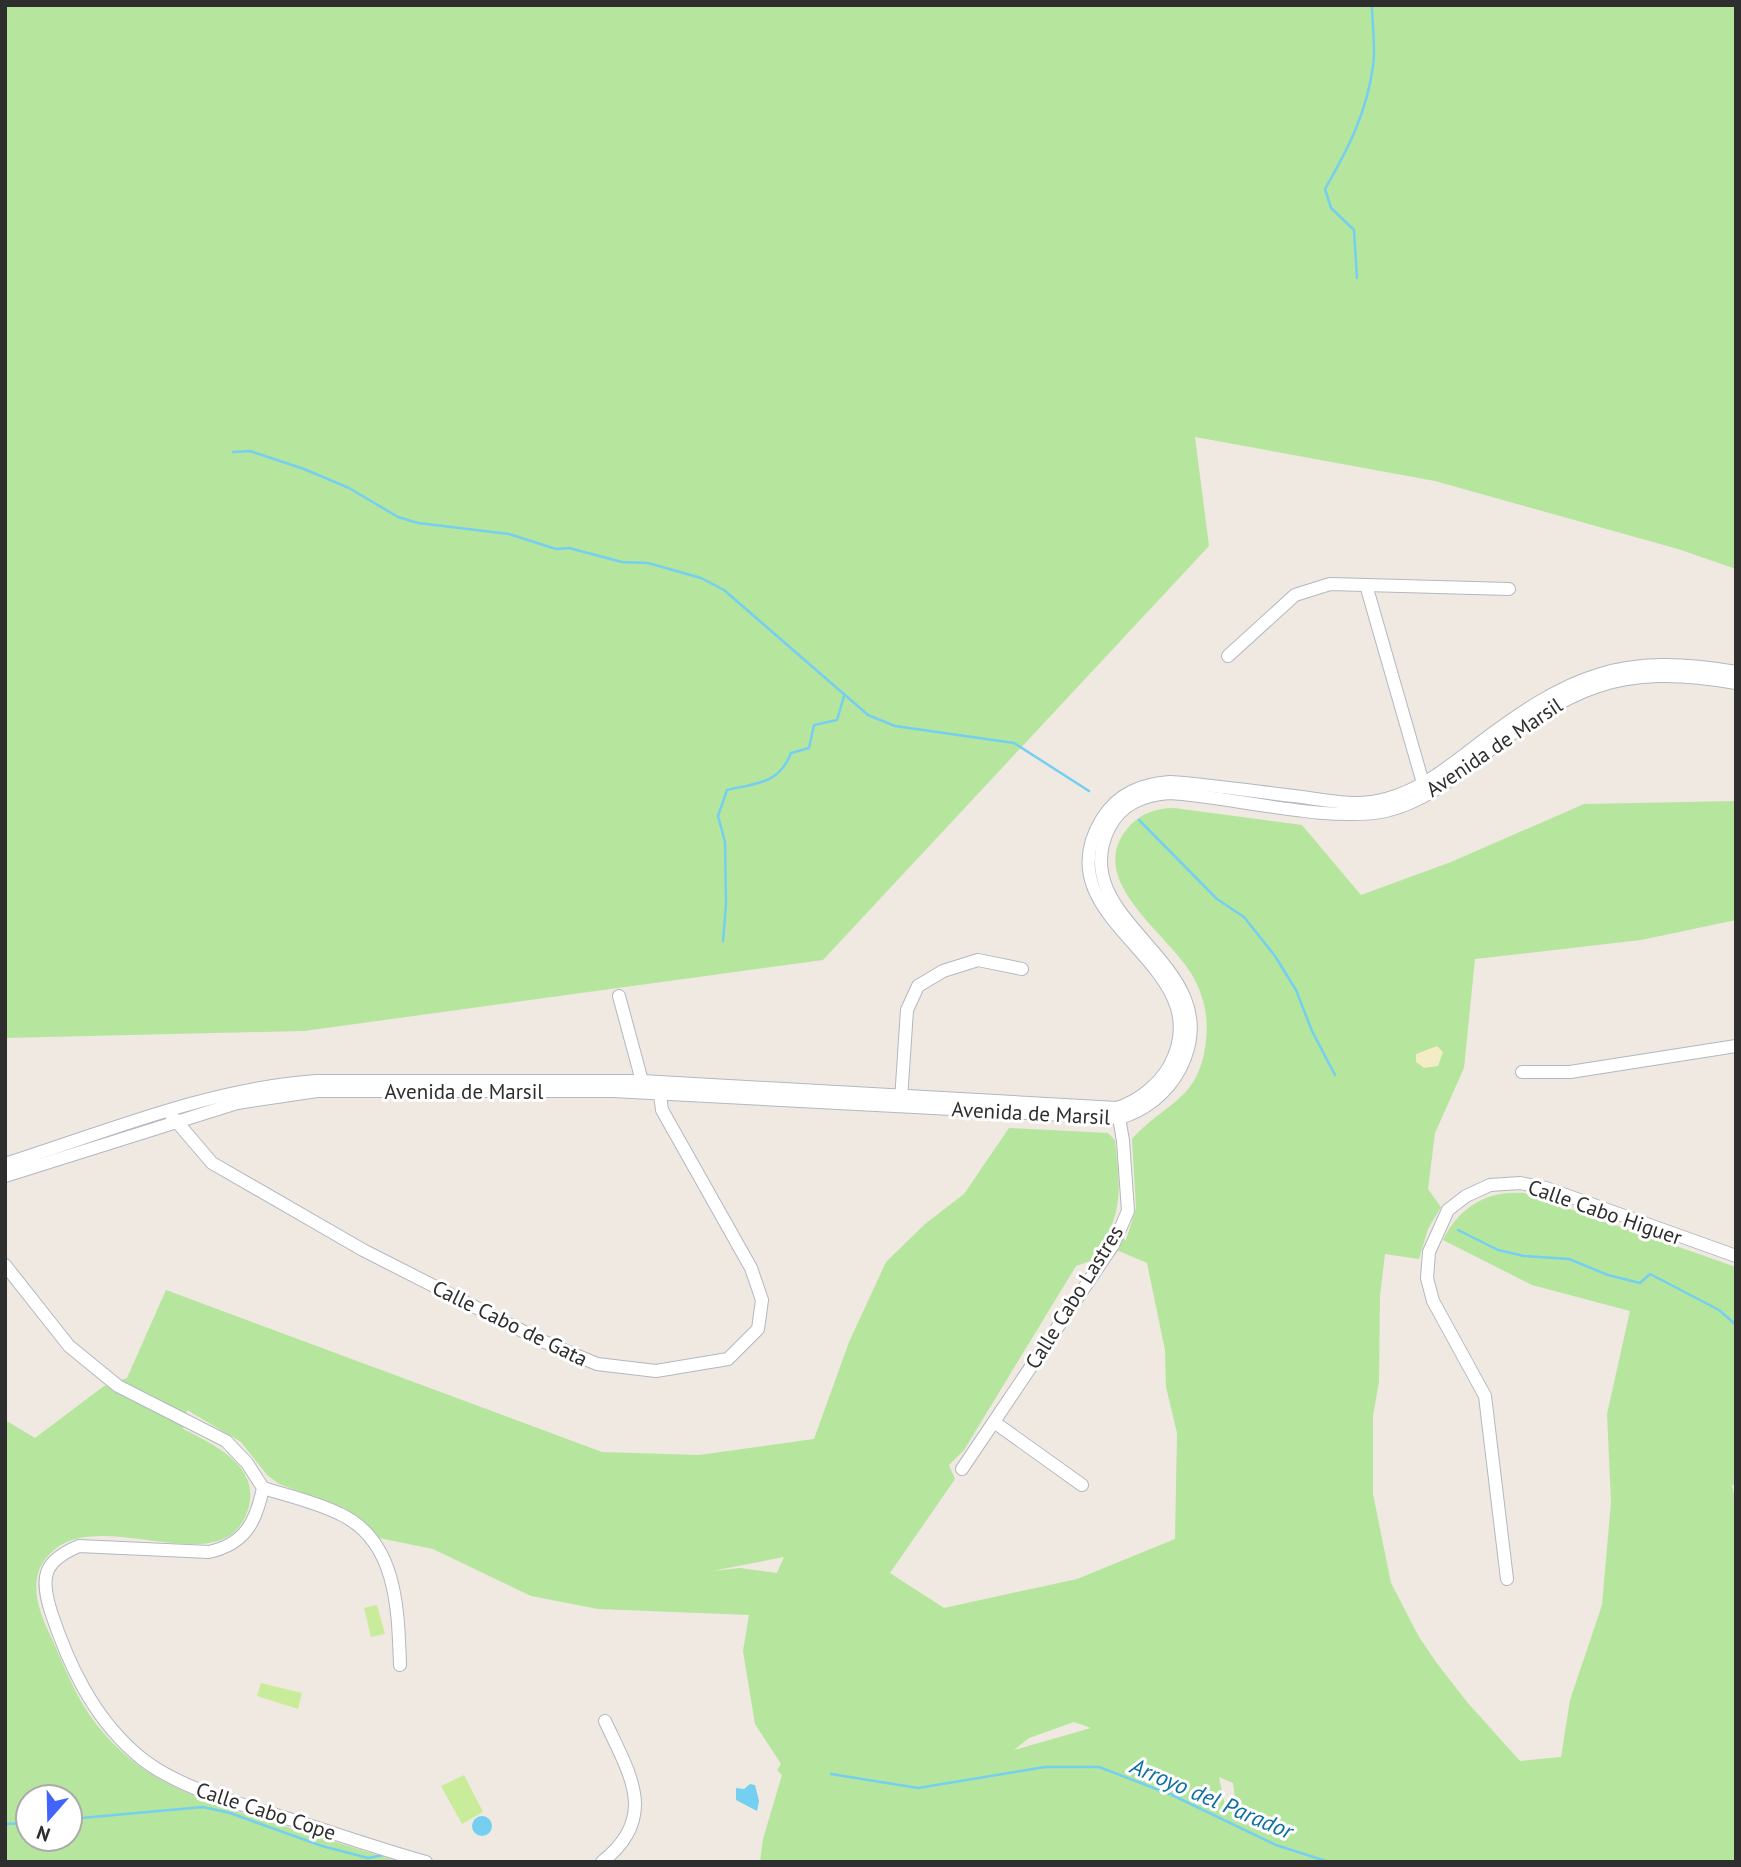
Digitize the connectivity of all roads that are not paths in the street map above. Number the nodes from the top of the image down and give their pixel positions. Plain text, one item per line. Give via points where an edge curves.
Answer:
1 (1366, 585) junction
2 (1509, 589) dead end
3 (1228, 656) dead end
4 (1736, 672) edge
5 (1736, 683) edge
6 (1425, 790) junction
7 (1022, 969) dead end
8 (619, 996) dead end
9 (1736, 1046) edge
10 (1522, 1072) dead end
11 (642, 1081) junction
12 (660, 1094) junction
13 (901, 1100) junction
14 (1118, 1113) junction
15 (172, 1117) junction
16 (5, 1164) edge
17 (5, 1176) edge
18 (1736, 1256) edge
19 (5, 1265) edge
20 (994, 1422) junction
21 (962, 1469) dead end
22 (1082, 1485) dead end
23 (263, 1488) junction
24 (1507, 1579) dead end
25 (400, 1665) dead end
26 (605, 1721) dead end
27 (426, 1862) edge
28 (602, 1862) edge

1 - 2 street
1 - 3 street via 1330,584 1295,595
1 - 6 street
4 - 6 street, Avenida de Marsil via 1667,664 1605,671 1580,679 1532,704
5 - 6 street, Avenida de Marsil via 1667,675 1608,681 1537,713
6 - 14 street, Avenida de Marsil via 1362,802 1170,782 1135,789 1113,806 1091,841 1089,875 1102,908 1162,977 1175,999 1179,1036 1169,1067 1158,1081
7 - 13 street via 978,960 943,971 918,986 907,1010
8 - 11 street
9 - 10 street via 1570,1072
11 - 13 street, Avenida de Marsil
11 - 15 street, Avenida de Marsil via 280,1083
12 - 13 street, Avenida de Marsil
12 - 15 street, Avenida de Marsil via 317,1091
12 - 15 street, Calle Cabo de Gata via 662,1110 751,1268 762,1300 758,1329 728,1359 656,1371 597,1364 375,1256 212,1163
13 - 14 street, Avenida de Marsil
14 - 20 street, Calle Cabo Lastres via 1128,1211 1112,1245
15 - 16 street, Avenida de Marsil
15 - 17 street, Avenida de Marsil
18 - 24 street, Calle Cabo Higuer via 1546,1188 1520,1183 1490,1185 1448,1210 1429,1252 1427,1278 1433,1301 1485,1396
19 - 23 street via 69,1346 118,1386 226,1441
20 - 21 street, Calle Cabo Lastres
20 - 22 street
23 - 25 street via 343,1515 363,1530 388,1566 398,1603
23 - 27 street, Calle Cabo Cope via 248,1532 221,1549 79,1546 61,1553 49,1567 43,1585 63,1645 84,1693 134,1753 193,1788
26 - 28 street via 634,1789 637,1808 622,1846

